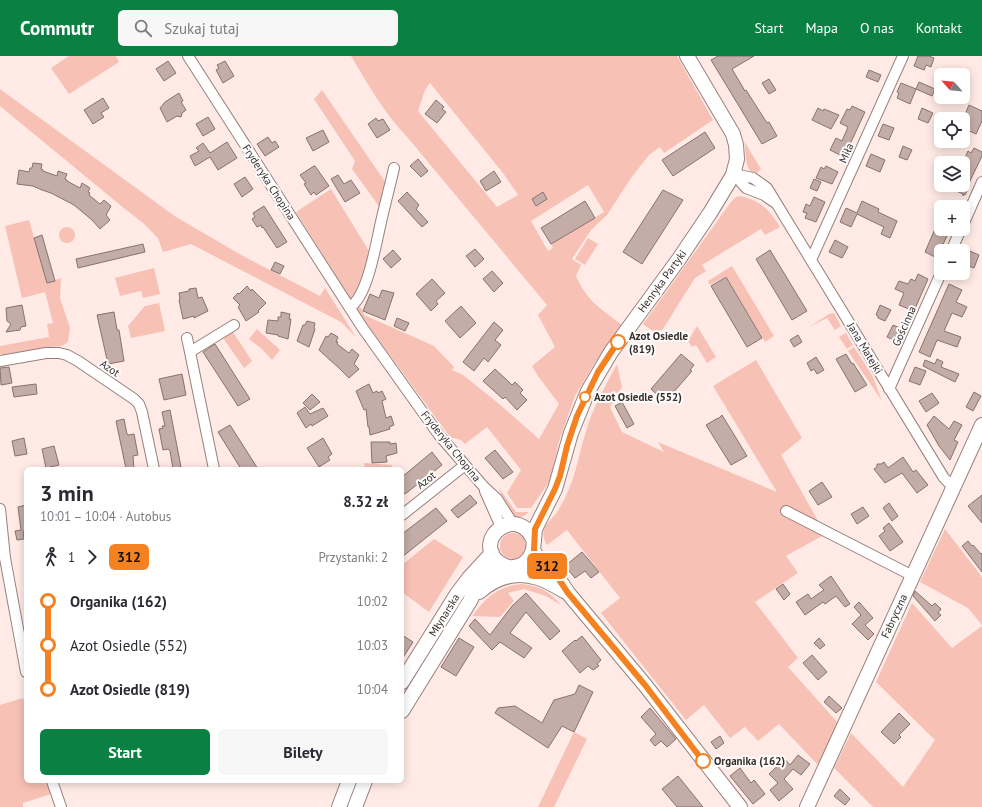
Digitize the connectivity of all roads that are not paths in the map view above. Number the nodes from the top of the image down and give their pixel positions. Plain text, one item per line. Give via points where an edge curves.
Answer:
1 (188, 56) edge
2 (902, 56) edge
3 (691, 57) edge
4 (394, 168) dead end
5 (734, 174) junction
6 (982, 182) edge
7 (970, 209) edge
8 (811, 260) junction
9 (938, 280) edge
10 (350, 307) junction
11 (234, 325) dead end
12 (187, 338) dead end
13 (190, 352) junction
14 (1, 360) edge
15 (889, 389) junction
16 (982, 425) edge
17 (465, 465) junction
18 (154, 467) edge
19 (214, 467) edge
20 (954, 488) junction
21 (549, 500) junction
22 (0, 509) edge
23 (786, 511) dead end
24 (404, 513) edge
25 (511, 525) junction
26 (534, 545) junction
27 (492, 553) junction
28 (525, 563) junction
29 (502, 564) junction
30 (913, 576) junction
31 (568, 593) junction
32 (470, 601) junction
33 (24, 661) edge
34 (404, 679) edge
35 (404, 708) edge
36 (53, 783) edge
37 (348, 783) edge
38 (363, 783) edge
39 (61, 807) edge
40 (339, 807) edge
41 (355, 807) edge
42 (740, 807) edge
43 (807, 807) edge

1 - 10 street, Fryderyka Chopina
2 - 8 street, Miła
3 - 5 street via 733,134 737,160
4 - 10 street via 371,266 358,299
5 - 8 street, Jana Matejki via 746,188 764,195 779,206
5 - 21 street, Henryka Partyki via 679,259 598,372 577,416 560,476
6 - 7 street
8 - 15 street, Jana Matejki
9 - 15 street, Gościnna
10 - 17 street, Fryderyka Chopina via 439,435
11 - 13 street
12 - 13 street
13 - 19 street
14 - 18 street, Azot via 59,352 78,361 134,399 142,412
15 - 20 street, Jana Matejki via 944,478
16 - 20 street, Fabryczna
17 - 24 street, Azot
17 - 25 street, Fryderyka Chopina via 497,499
20 - 30 street, Fabryczna
21 - 25 street
21 - 26 street via 535,529
22 - 33 street via 5,558
23 - 30 street
25 - 26 street, Fryderyka Chopina via 526,528
25 - 27 street via 495,532 492,538
26 - 28 street via 531,557
26 - 31 street, Fryderyka Chopina via 539,560 554,572
27 - 29 street
27 - 34 street, Młynarska via 457,594
28 - 29 street via 514,567
28 - 31 street, Fryderyka Chopina
29 - 32 street, Młynarska via 488,572 478,583
30 - 43 street, Fabryczna
31 - 32 street, Młynarska via 538,578 513,575 495,580
31 - 42 street, Fryderyka Chopina via 645,685
32 - 35 street, Młynarska
36 - 39 street
37 - 40 street
38 - 41 street

